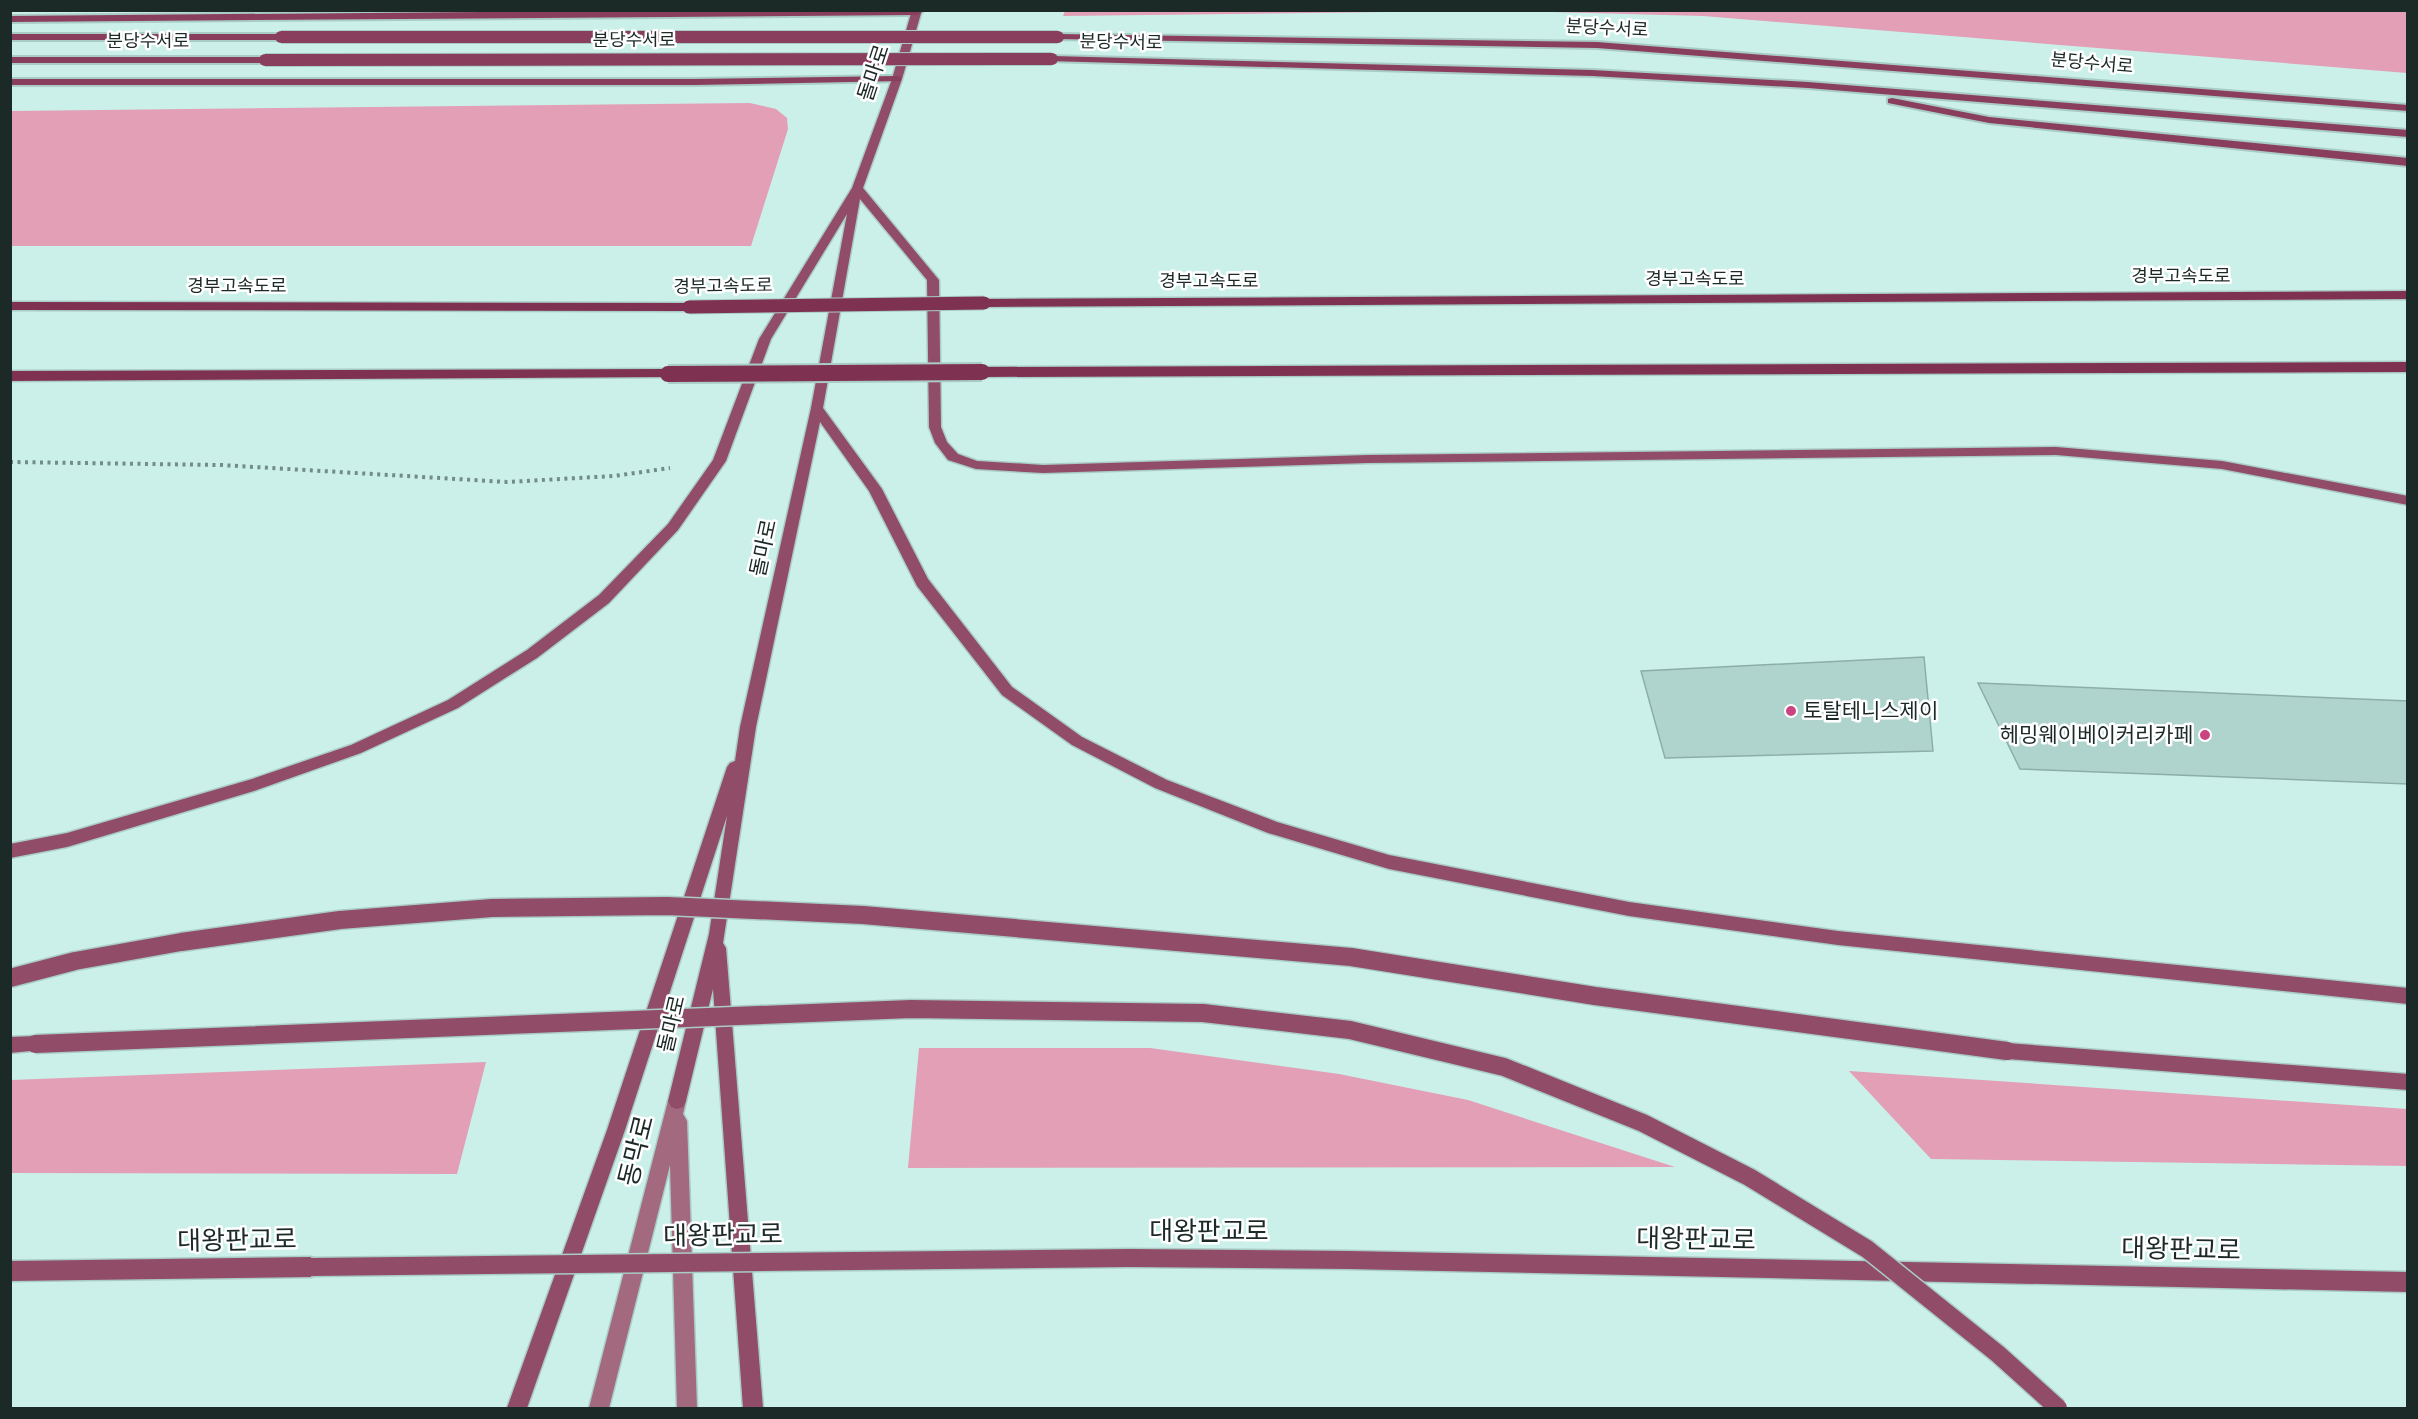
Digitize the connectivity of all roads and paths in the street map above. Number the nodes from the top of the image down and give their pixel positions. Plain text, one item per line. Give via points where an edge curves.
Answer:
1 (917, 11) edge
2 (10, 19) edge
3 (10, 37) edge
4 (10, 60) edge
5 (897, 79) junction
6 (10, 82) edge
7 (1808, 85) junction
8 (2408, 108) edge
9 (2408, 134) edge
10 (2408, 162) edge
11 (857, 188) junction
12 (2408, 295) edge
13 (10, 306) edge
14 (2408, 367) edge
15 (10, 376) edge
16 (817, 408) junction
17 (719, 461) junction
18 (10, 462) edge
19 (2408, 501) edge
20 (748, 727) junction
21 (10, 851) edge
22 (717, 934) junction
23 (10, 978) edge
24 (2408, 996) edge
25 (10, 1045) edge
26 (2408, 1082) edge
27 (677, 1101) junction
28 (10, 1271) edge
29 (2408, 1282) edge
30 (518, 1408) edge
31 (599, 1408) edge
32 (687, 1408) edge
33 (753, 1408) edge
34 (2058, 1408) edge

1 - 2 highway
1 - 5 main road, 돌마로
3 - 8 highway, 분당수서로, bridge via 1058,37 1597,45
4 - 7 highway, 분당수서로, bridge via 1052,59 1592,72
5 - 6 highway
5 - 11 main road, 돌마로
7 - 9 highway, 분당수서로
7 - 10 highway via 1989,120
11 - 16 main road, 돌마로
11 - 17 main road via 765,339
11 - 19 main road via 933,280 935,427 941,443 953,457 976,465 1043,469 1380,459 2056,451 2222,465
12 - 13 highway, 경부고속도로, bridge via 689,307
14 - 15 highway, bridge
16 - 20 main road, 돌마로
16 - 24 main road via 875,489 922,582 1007,691 1077,741 1161,784 1274,828 1389,862 1629,909 1838,938
17 - 18 path via 614,476 507,482 221,465
17 - 21 main road via 673,527 604,599 532,654 453,704 356,749 254,785 67,840
20 - 22 main road, 돌마로
20 - 30 main road via 616,1130
22 - 27 main road, 돌마로
22 - 33 main road
23 - 26 main road, bridge via 75,961 181,942 340,920 492,908 667,906 863,915 1351,957 1595,996 2007,1052
25 - 34 main road, bridge via 911,1009 1203,1013 1350,1030 1504,1067 1643,1123 1749,1177 1867,1249 1998,1354
27 - 31 main road, 동막로
27 - 32 main road, 동막로
28 - 29 main road, 대왕판교로, bridge via 1129,1258

